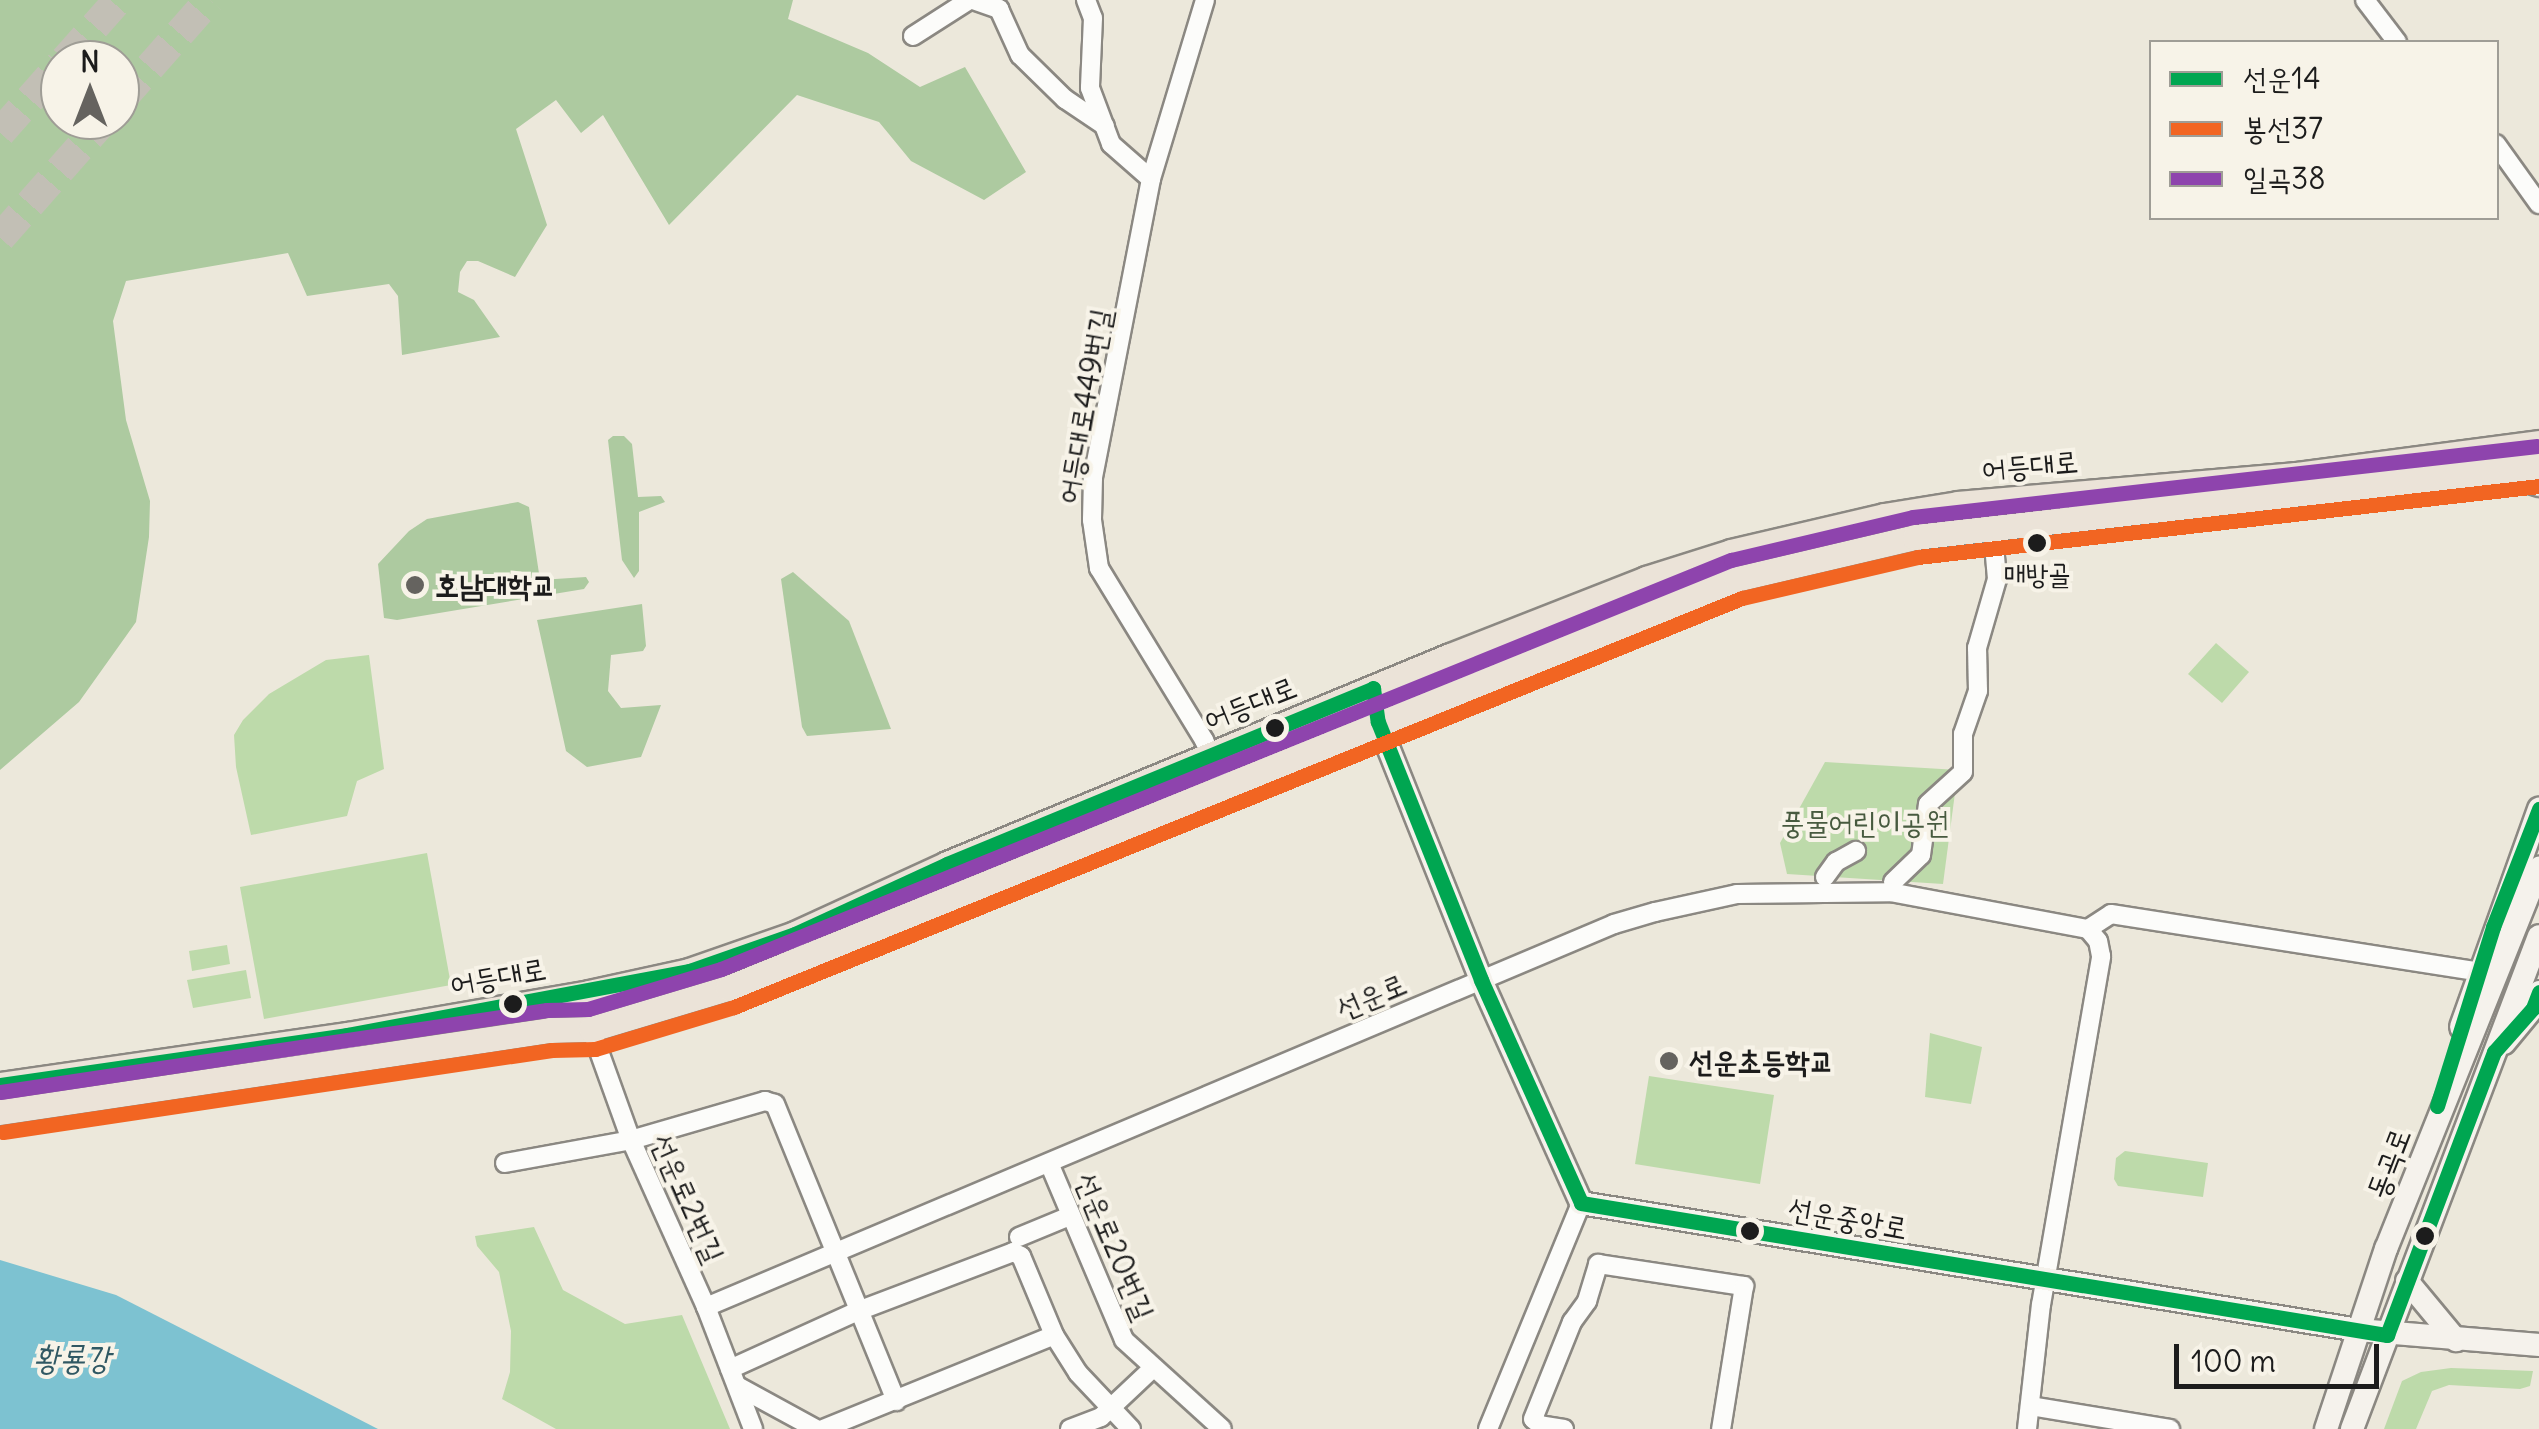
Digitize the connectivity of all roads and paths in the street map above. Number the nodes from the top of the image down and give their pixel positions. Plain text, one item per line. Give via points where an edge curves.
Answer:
1 (971, 0) edge
2 (1086, 0) edge
3 (1205, 0) edge
4 (2365, 0) edge
5 (913, 36) dead end
6 (2395, 40) edge
7 (1104, 126) junction
8 (2499, 148) edge
9 (1151, 179) junction
10 (2539, 204) edge
11 (2539, 442) edge
12 (2539, 466) edge
13 (2495, 471) junction
14 (2539, 485) edge
15 (1994, 546) dead end
16 (1373, 688) junction
17 (1378, 722) junction
18 (1210, 754) junction
19 (1225, 789) junction
20 (2539, 809) edge
21 (1856, 851) dead end
22 (2539, 868) edge
23 (1825, 876) dead end
24 (1894, 882) dead end
25 (2088, 929) junction
26 (2539, 936) edge
27 (2480, 972) junction
28 (1481, 980) junction
29 (2539, 992) edge
30 (591, 1029) junction
31 (2494, 1052) junction
32 (0, 1086) edge
33 (0, 1112) edge
34 (631, 1140) junction
35 (2425, 1150) junction
36 (1049, 1162) junction
37 (505, 1163) dead end
38 (1581, 1204) junction
39 (1070, 1216) junction
40 (1018, 1237) dead end
41 (835, 1252) junction
42 (2408, 1281) junction
43 (2045, 1282) junction
44 (706, 1307) junction
45 (858, 1311) junction
46 (2358, 1330) junction
47 (2387, 1334) junction
48 (1054, 1336) junction
49 (2456, 1340) junction
50 (2539, 1345) edge
51 (730, 1369) junction
52 (1152, 1369) junction
53 (739, 1387) junction
54 (896, 1401) junction
55 (2031, 1406) junction
56 (1108, 1409) junction
57 (753, 1429) edge
58 (820, 1429) edge
59 (1070, 1429) edge
60 (1131, 1429) edge
61 (1222, 1429) edge
62 (1488, 1429) edge
63 (1564, 1429) edge
64 (1721, 1429) edge
65 (2026, 1429) edge
66 (2170, 1429) edge
67 (2326, 1429) edge
68 (2352, 1429) edge

1 - 5 street
1 - 7 street via 999,10 1020,55
2 - 7 street via 1093,18 1090,88
3 - 9 street, 어등대로449번길
4 - 6 street
7 - 9 street via 1112,144
8 - 10 street
9 - 18 street, 어등대로449번길 via 1093,478 1093,549
11 - 16 main road, 어등대로 via 2296,475 1884,516 1646,579
12 - 13 main road, 어등대로
13 - 14 main road
13 - 17 main road, 어등대로 via 1915,537 1736,579
15 - 24 street via 1996,579 1976,648 1978,691 1963,734 1962,772 1928,804 1921,854
16 - 17 main road
16 - 18 main road, 어등대로
17 - 19 main road, 어등대로
17 - 28 main road
18 - 19 street, 어등대로449번길
18 - 32 main road, 어등대로 via 795,934 689,971 330,1038
19 - 30 main road, 어등대로 via 814,957
20 - 27 main road
21 - 23 street
22 - 35 main road, 동곡로
25 - 27 street via 2111,914
25 - 28 street, 선운로 via 1890,892 1737,894 1614,924
25 - 43 street via 2101,956
26 - 31 main road, 동곡로
27 - 35 main road
28 - 36 street, 선운로
28 - 38 main road
29 - 31 main road
30 - 33 main road, 어등대로
30 - 34 street, 선운로2번길
31 - 42 main road, 동곡로
34 - 37 street
34 - 41 street via 760,1102 776,1104
34 - 44 street, 선운로2번길
35 - 46 main road, 동곡로
36 - 39 street, 선운로20번길
36 - 41 street, 선운로
38 - 43 main road, 선운중앙로
38 - 62 street
39 - 40 street
39 - 52 street, 선운로20번길 via 1124,1340
41 - 44 street, 선운로
41 - 45 street
42 - 47 main road, 동곡로
42 - 49 main road
43 - 46 main road, 선운중앙로
43 - 55 street
44 - 51 street, 선운로2번길
45 - 48 street via 1013,1252 1021,1256
45 - 51 street
45 - 54 street
46 - 47 main road, 선운중앙로
46 - 67 main road, 동곡로
47 - 49 main road, 선운중앙로
47 - 68 main road, 동곡로
48 - 54 street
48 - 56 street
49 - 50 main road, 선운중앙로
51 - 53 street, 선운로2번길
52 - 56 street
52 - 61 street, 선운로20번길
53 - 57 street, 선운로2번길
53 - 58 street
54 - 58 street
55 - 65 street
55 - 66 street
56 - 59 street
56 - 60 street
63 - 64 street via 1533,1419 1598,1264 1744,1286

